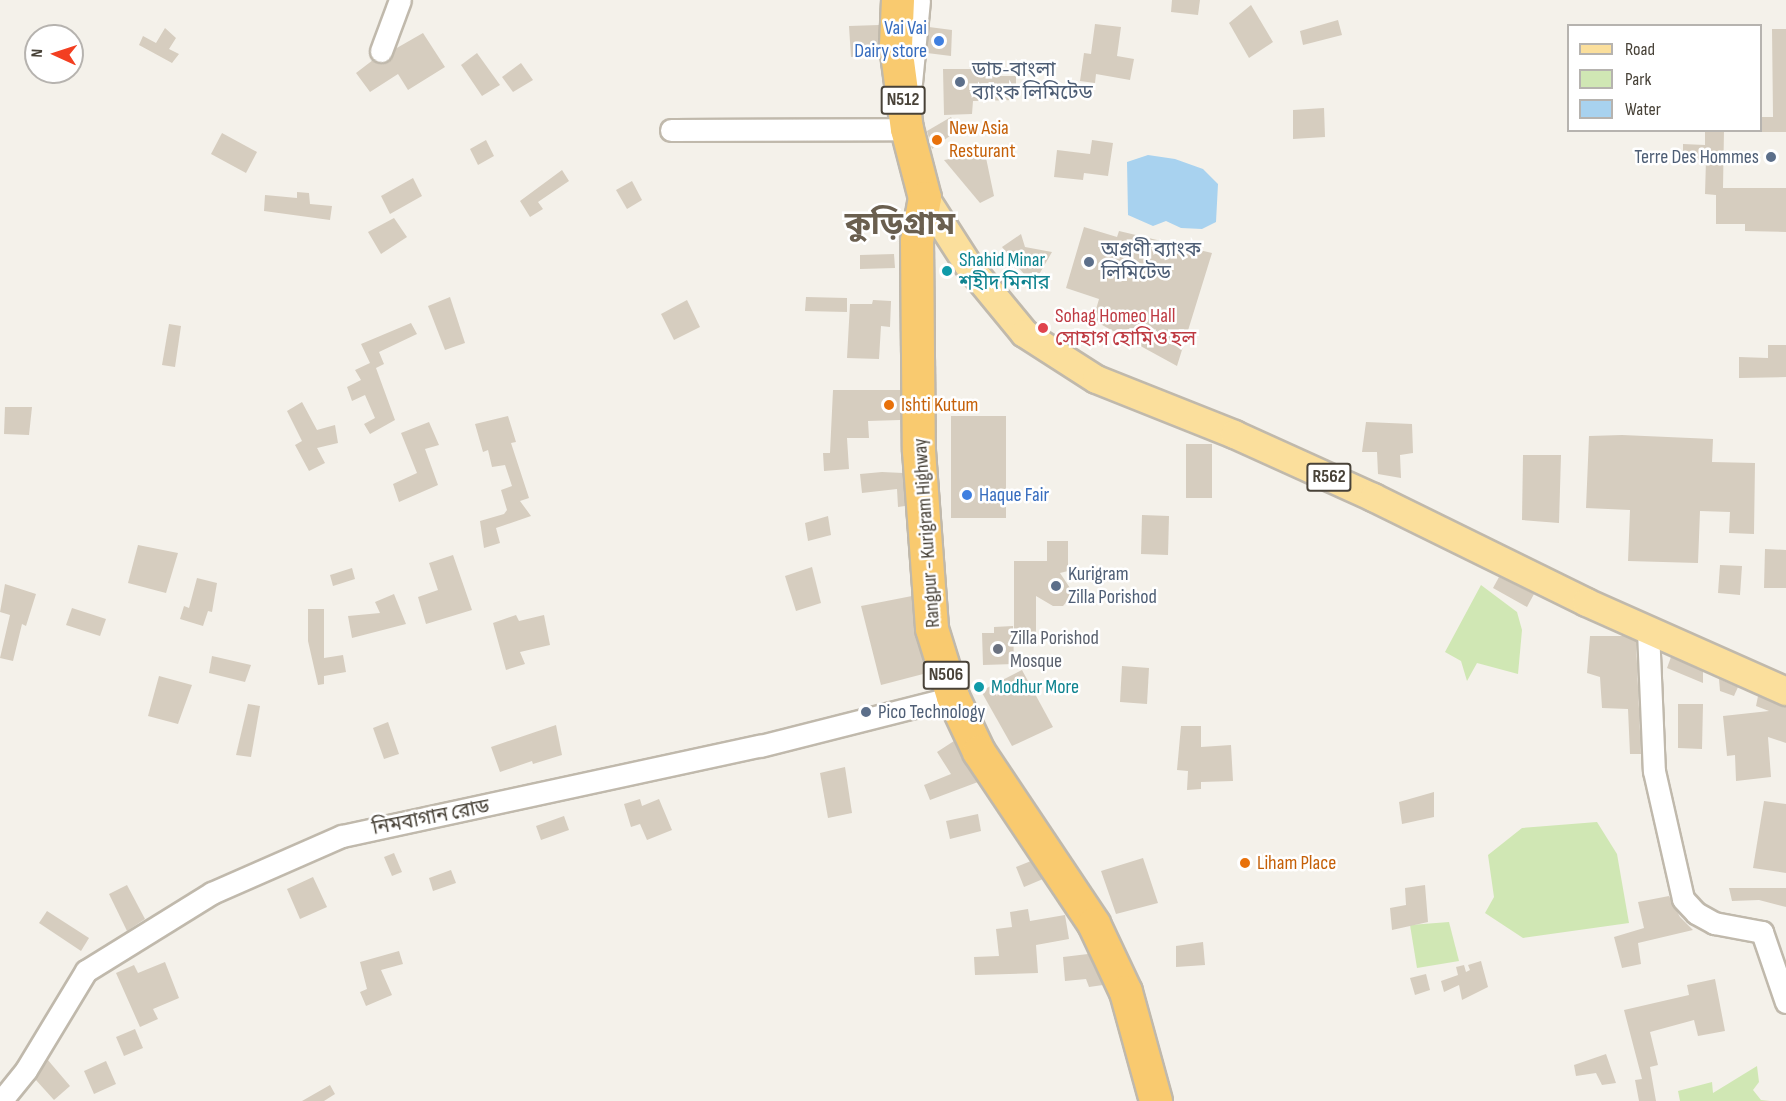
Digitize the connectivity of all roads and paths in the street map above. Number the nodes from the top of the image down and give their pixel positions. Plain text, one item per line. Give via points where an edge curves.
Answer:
1 (400, 0) edge
2 (898, 0) edge
3 (919, 0) edge
4 (381, 51) dead end
5 (907, 129) junction
6 (671, 130) dead end
7 (925, 198) junction
8 (1648, 630) junction
9 (1786, 691) edge
10 (953, 697) junction
11 (1786, 1002) edge
12 (1, 1101) edge
13 (1156, 1101) edge

1 - 4 street
2 - 5 highway, N512 via 896,46
3 - 5 street
5 - 6 street
5 - 7 highway, N512
7 - 8 main road, R562 via 968,265 1024,333 1096,379 1234,434 1373,497
7 - 10 highway, Rangpur - Kurigram Highway / N506 via 917,241 919,451 933,629
8 - 9 main road, R562
8 - 11 street via 1654,771 1683,899 1696,913 1714,923 1762,932
10 - 12 street, নিমবাগান রোড via 713,757 342,836 212,893 86,971 26,1070
10 - 13 highway, Rangpur - Kurigram Highway / N506 via 980,752 1094,924 1126,992

